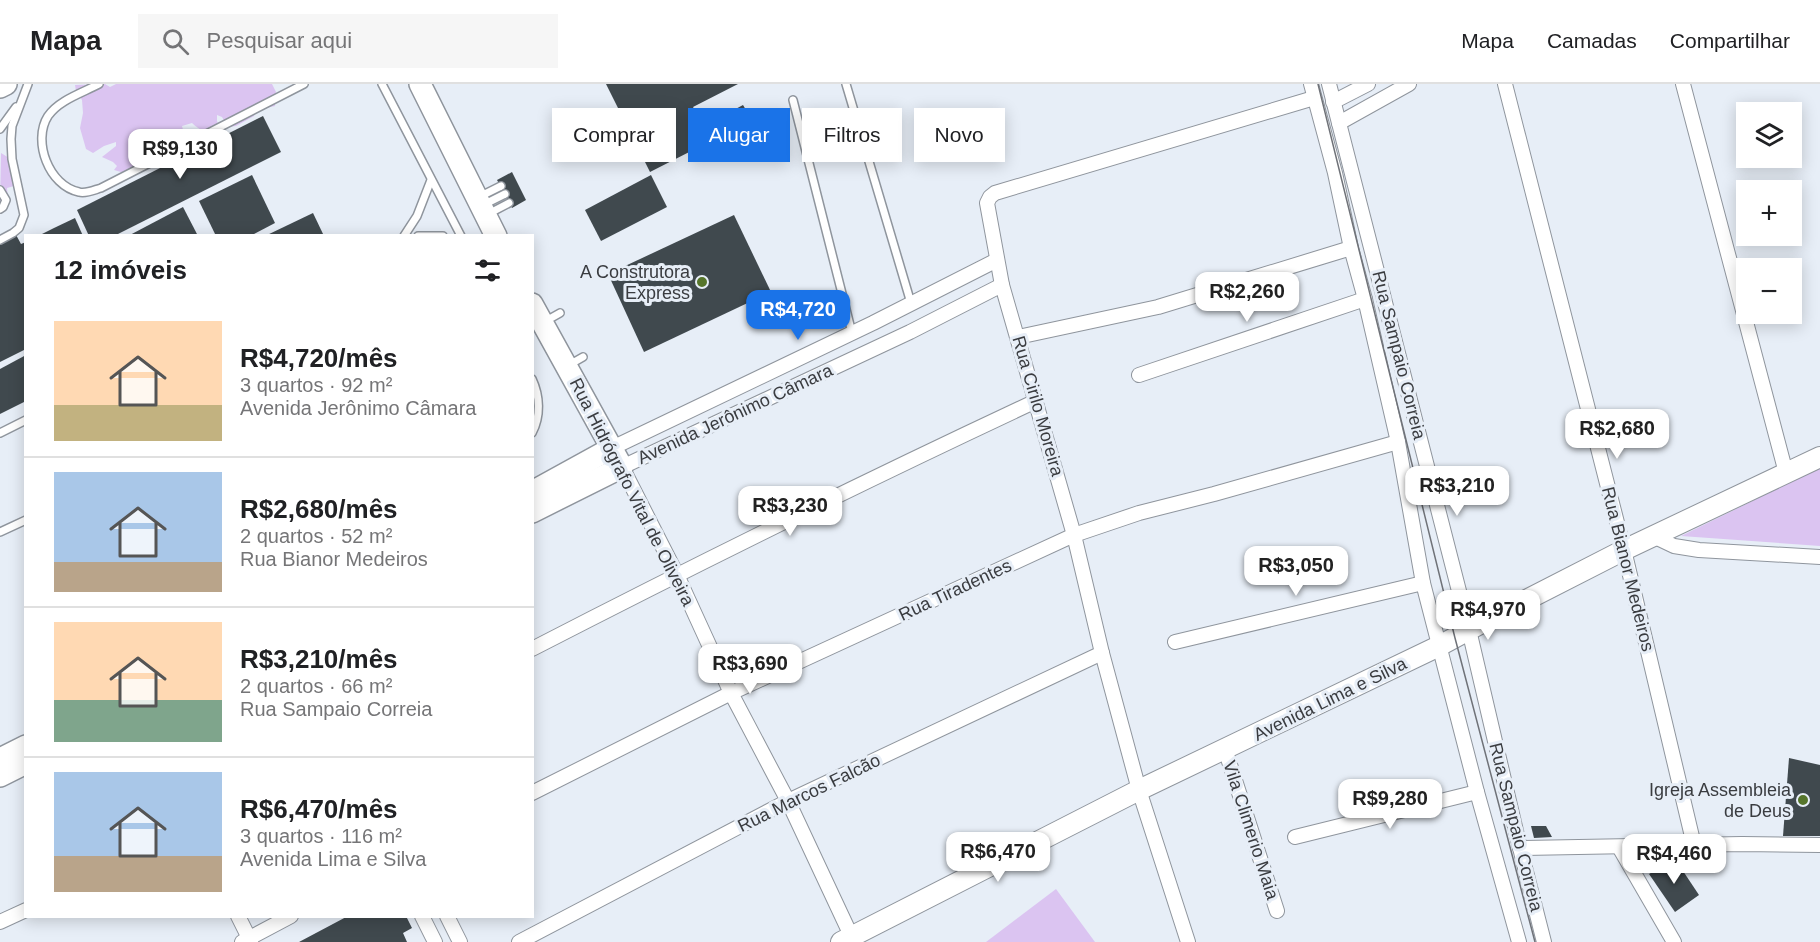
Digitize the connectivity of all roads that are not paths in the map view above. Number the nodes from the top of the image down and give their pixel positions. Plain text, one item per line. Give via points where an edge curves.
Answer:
1 (6, 84) edge
2 (28, 84) edge
3 (99, 84) edge
4 (304, 84) edge
5 (382, 84) edge
6 (420, 84) edge
7 (846, 84) edge
8 (1329, 84) edge
9 (1368, 84) edge
10 (1409, 84) edge
11 (1505, 84) edge
12 (1683, 84) edge
13 (0, 87) edge
14 (1312, 91) edge
15 (21, 100) junction
16 (794, 100) dead end
17 (1333, 102) junction
18 (1338, 123) junction
19 (0, 129) edge
20 (431, 180) junction
21 (501, 186) dead end
22 (0, 190) edge
23 (505, 195) dead end
24 (509, 203) dead end
25 (481, 207) junction
26 (0, 209) edge
27 (405, 234) edge
28 (460, 234) edge
29 (495, 234) edge
30 (0, 240) edge
31 (1351, 248) junction
32 (997, 260) junction
33 (1002, 285) junction
34 (1365, 299) junction
35 (910, 303) junction
36 (545, 313) edge
37 (852, 333) junction
38 (1018, 337) junction
39 (1139, 375) dead end
40 (534, 383) edge
41 (1036, 401) junction
42 (24, 421) edge
43 (534, 426) edge
44 (0, 433) edge
45 (1398, 442) junction
46 (617, 457) junction
47 (1820, 457) edge
48 (1786, 473) junction
49 (534, 491) edge
50 (534, 511) edge
51 (24, 521) edge
52 (0, 532) edge
53 (1074, 534) junction
54 (1653, 536) junction
55 (1624, 550) junction
56 (1820, 557) edge
57 (676, 575) junction
58 (1423, 583) junction
59 (1469, 630) junction
60 (1175, 642) dead end
61 (1439, 646) junction
62 (534, 648) edge
63 (1102, 653) junction
64 (731, 693) junction
65 (24, 747) edge
66 (1225, 749) junction
67 (0, 759) edge
68 (24, 764) edge
69 (0, 776) edge
70 (1139, 790) junction
71 (534, 792) edge
72 (1477, 792) junction
73 (788, 801) junction
74 (1295, 837) dead end
75 (1694, 845) junction
76 (1820, 845) edge
77 (1619, 847) junction
78 (1520, 848) junction
79 (24, 911) edge
80 (1277, 911) dead end
81 (239, 918) edge
82 (288, 918) edge
83 (423, 918) edge
84 (448, 918) edge
85 (0, 922) edge
86 (849, 940) edge
87 (248, 941) edge
88 (435, 942) edge
89 (460, 942) edge
90 (519, 942) edge
91 (1188, 942) edge
92 (1519, 942) edge
93 (1544, 942) edge
94 (1674, 942) edge

1 - 13 main road
2 - 15 lane
3 - 4 lane via 61,103 44,125 42,142 48,165 62,183 77,192 101,188
5 - 20 lane
6 - 25 main road
7 - 35 lane
8 - 17 street, Rua Sampaio Correia
9 - 17 street
10 - 18 street
11 - 55 street, Rua Bianor Medeiros
12 - 48 street
14 - 31 street, Rua Sampaio Correia
14 - 32 street, Rua Cirilo Moreira via 992,195 987,203
15 - 19 lane
15 - 30 lane via 11,139 24,215 19,228
16 - 37 lane via 818,214
17 - 18 street, Rua Sampaio Correia
18 - 59 street, Rua Sampaio Correia
20 - 27 lane
20 - 28 lane
21 - 25 lane
22 - 26 lane via 6,201
23 - 25 lane
24 - 25 lane
25 - 29 main road
31 - 34 street, Rua Sampaio Correia
31 - 38 street via 1158,307
32 - 33 street, Rua Cirilo Moreira
32 - 35 street, Avenida Jerônimo Câmara
33 - 38 street, Rua Cirilo Moreira
33 - 46 street, Avenida Jerônimo Câmara via 910,332
34 - 39 street
34 - 45 street, Rua Sampaio Correia
35 - 37 street, Avenida Jerônimo Câmara
36 - 46 main road, Rua Hidrógrafo Vital de Oliveira via 575,362
37 - 46 street, Avenida Jerônimo Câmara
38 - 41 street, Rua Cirilo Moreira
40 - 43 lane via 538,413
41 - 53 street, Rua Cirilo Moreira
41 - 57 street
42 - 44 lane
45 - 53 street, Rua Tiradentes
45 - 58 street, Rua Sampaio Correia
46 - 49 main road, Avenida Jerônimo Câmara
46 - 50 main road, Avenida Jerônimo Câmara
46 - 57 street, Rua Hidrógrafo Vital de Oliveira
47 - 48 main road, Avenida Lima e Silva
48 - 54 main road, Avenida Lima e Silva
51 - 52 lane
53 - 63 street, Rua Cirilo Moreira
53 - 64 street, Rua Tiradentes
54 - 55 main road, Avenida Lima e Silva
54 - 56 street via 1674,546 1699,550
55 - 59 main road, Avenida Lima e Silva
55 - 75 street, Rua Bianor Medeiros
57 - 62 street
57 - 64 street, Rua Hidrógrafo Vital de Oliveira
58 - 60 street
58 - 61 street, Rua Sampaio Correia
59 - 61 main road, Avenida Lima e Silva
59 - 78 street, Rua Sampaio Correia
61 - 66 main road, Avenida Lima e Silva
61 - 72 street, Rua Sampaio Correia
63 - 70 street, Rua Cirilo Moreira
63 - 73 street, Rua Marcos Falcão
64 - 71 street, Rua Tiradentes
64 - 73 street, Rua Hidrógrafo Vital de Oliveira
65 - 67 main road
66 - 70 main road, Avenida Lima e Silva
66 - 80 street, Vila Climerio Maia
68 - 69 main road
70 - 86 main road, Avenida Lima e Silva
70 - 91 street, Rua Cirilo Moreira
72 - 74 street
72 - 92 street, Rua Sampaio Correia
73 - 86 street, Rua Hidrógrafo Vital de Oliveira
73 - 90 street, Rua Marcos Falcão
75 - 76 street
75 - 77 street
77 - 78 street
77 - 94 street
78 - 93 street, Rua Sampaio Correia
79 - 85 street
81 - 87 street
82 - 87 street
83 - 88 street
84 - 89 street

